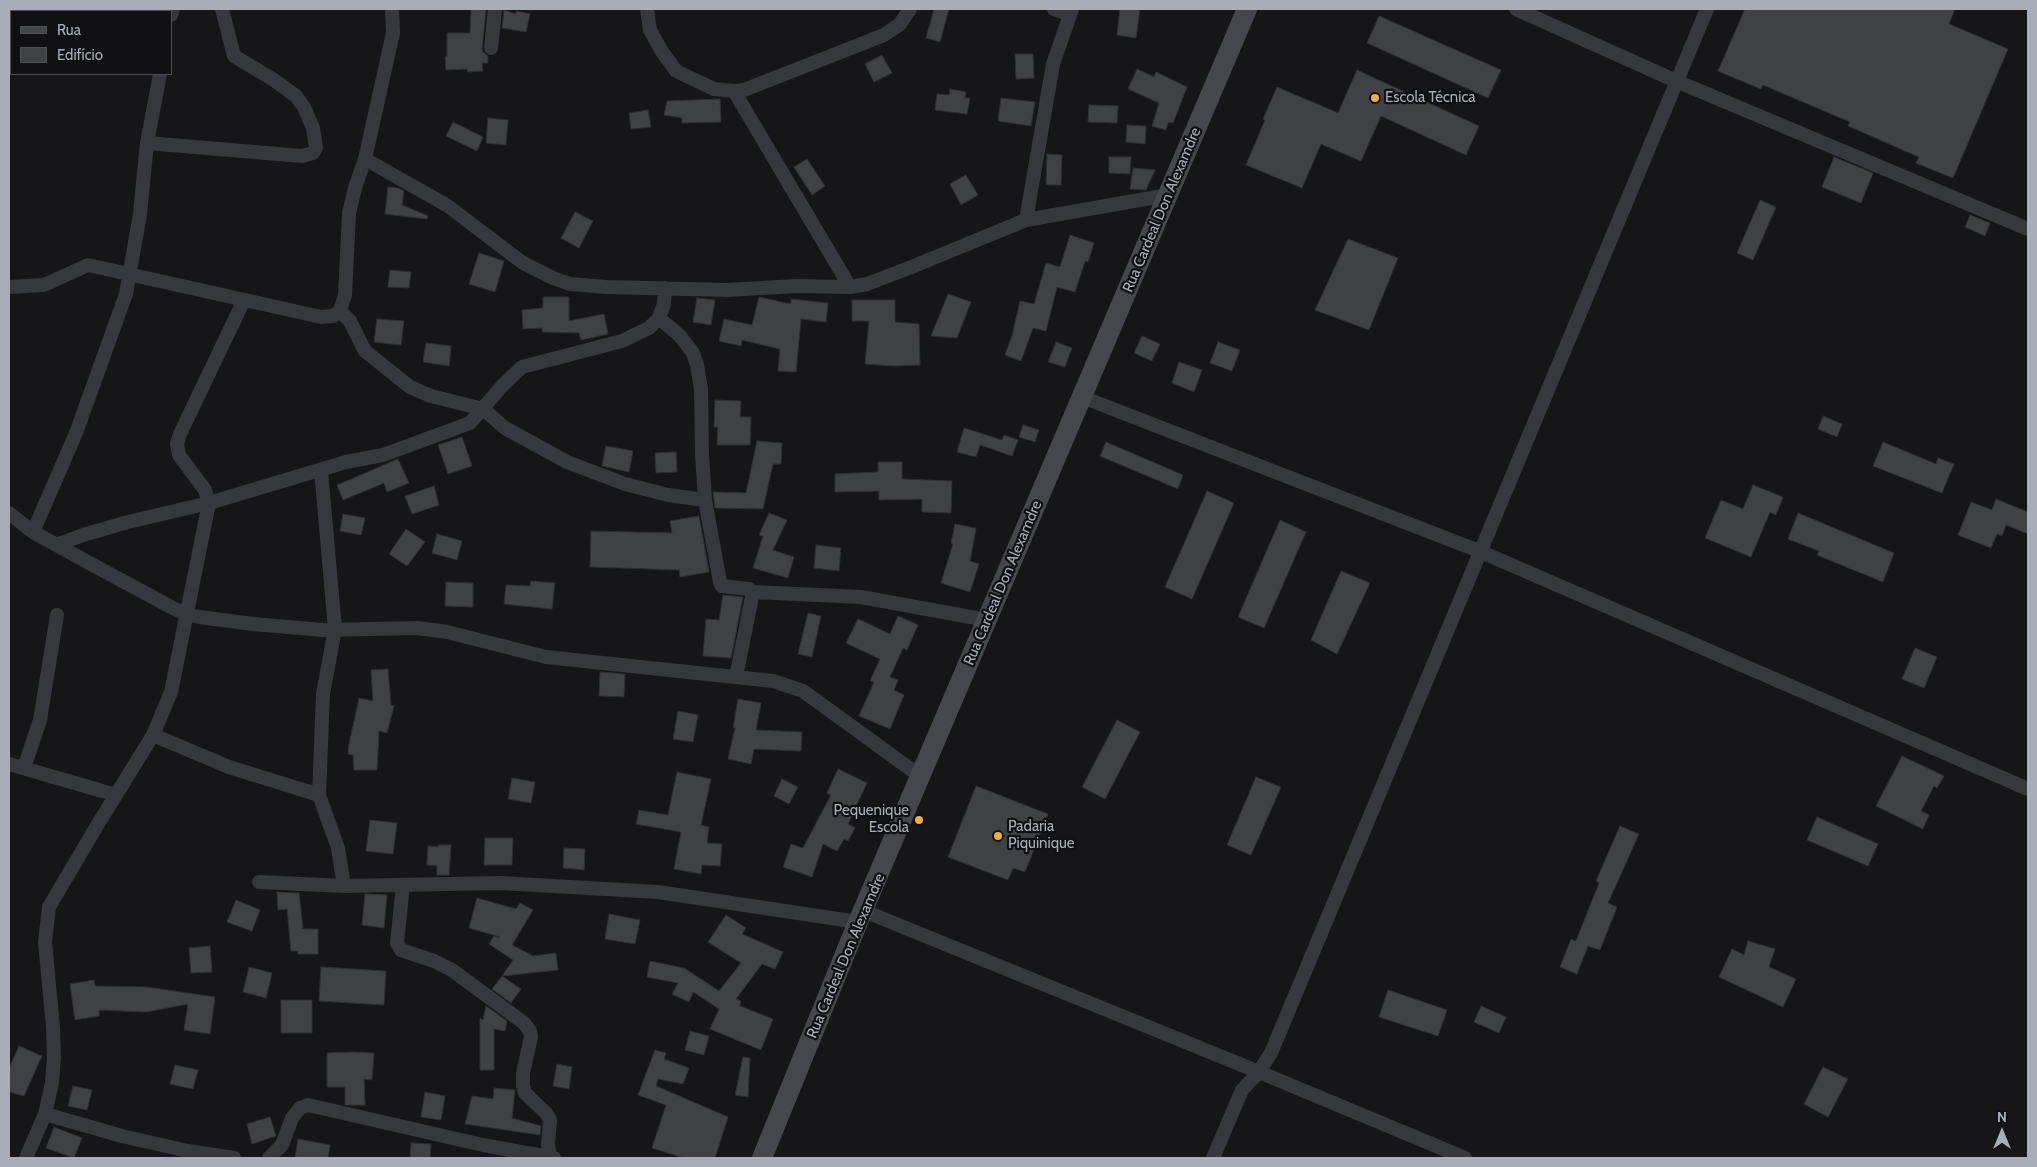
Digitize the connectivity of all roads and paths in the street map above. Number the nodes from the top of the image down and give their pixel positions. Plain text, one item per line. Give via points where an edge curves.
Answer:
1 (222, 9) edge
2 (392, 9) edge
3 (495, 9) edge
4 (647, 9) edge
5 (910, 9) edge
6 (1054, 9) edge
7 (1247, 9) edge
8 (1516, 9) edge
9 (1707, 9) edge
10 (1070, 11) edge
11 (491, 48) dead end
12 (160, 75) edge
13 (1676, 81) junction
14 (734, 91) junction
15 (147, 143) junction
16 (365, 159) junction
17 (1168, 195) junction
18 (1026, 220) junction
19 (2028, 229) edge
20 (130, 275) junction
21 (9, 286) edge
22 (850, 287) junction
23 (665, 288) junction
24 (244, 300) junction
25 (340, 311) junction
26 (659, 318) junction
27 (1082, 397) junction
28 (483, 410) junction
29 (322, 470) junction
30 (705, 500) junction
31 (209, 503) junction
32 (9, 513) edge
33 (33, 532) junction
34 (56, 545) junction
35 (1479, 551) junction
36 (753, 592) junction
37 (186, 614) junction
38 (57, 615) dead end
39 (987, 620) junction
40 (335, 630) junction
41 (736, 677) junction
42 (153, 735) junction
43 (9, 764) edge
44 (24, 768) junction
45 (920, 776) junction
46 (2028, 789) edge
47 (116, 795) junction
48 (319, 795) junction
49 (259, 882) dead end
50 (403, 885) junction
51 (344, 886) junction
52 (861, 916) junction
53 (1259, 1072) junction
54 (46, 1114) junction
55 (552, 1157) edge
56 (26, 1158) edge
57 (234, 1158) edge
58 (270, 1158) edge
59 (762, 1158) edge
60 (1214, 1158) edge
61 (1465, 1158) edge

1 - 15 street via 234,56 296,96 313,128 316,148 313,153 302,156
2 - 16 street via 393,33
3 - 11 street
4 - 14 street via 650,30 676,71 714,89
5 - 14 street via 900,24 884,35 744,90
6 - 10 street
7 - 17 main road, Rua Cardeal Don Alexamdre
8 - 13 street
9 - 13 street
10 - 18 street via 1053,64
12 - 15 street
13 - 19 street
13 - 35 street
14 - 22 street
15 - 20 street
16 - 23 street via 448,206 522,263 552,278 577,285
16 - 25 street via 350,213 345,295
17 - 18 street
17 - 27 main road, Rua Cardeal Don Alexamdre
18 - 22 street via 867,284
20 - 21 street via 88,265 44,285
20 - 24 street
20 - 33 street via 76,433
22 - 23 street
23 - 26 street
24 - 25 street via 321,317
24 - 31 street via 177,444 179,455 205,490
25 - 28 street via 350,321 365,351 410,387
26 - 28 street via 649,328 622,341 522,367
26 - 30 street via 680,336 697,365 701,389
27 - 35 street
27 - 39 main road, Rua Cardeal Don Alexamdre
28 - 29 street via 470,423 446,432 383,455
28 - 30 street via 505,428 567,462 626,484
29 - 31 street
29 - 40 street
30 - 36 street via 722,586
31 - 34 street via 128,522
31 - 37 street
32 - 33 street
33 - 34 street
34 - 37 street
35 - 46 street
35 - 53 street via 1270,1053
36 - 39 street via 861,597
36 - 41 street
37 - 40 street via 253,624
37 - 42 street via 171,692
38 - 44 street via 40,720
39 - 45 main road, Rua Cardeal Don Alexamdre
40 - 41 street via 418,628 546,656
40 - 48 street via 323,694
41 - 45 street via 773,681 802,691
42 - 47 street
42 - 48 street via 229,767
43 - 44 street
44 - 47 street
45 - 52 main road, Rua Cardeal Don Alexamdre
47 - 54 street via 49,907 46,942 54,1057
48 - 51 street via 338,848
49 - 51 street
50 - 51 street
50 - 52 street via 500,883 658,892
50 - 55 street via 397,943 401,950 452,970 524,1023 530,1031 522,1086 525,1093 548,1114 548,1145
52 - 53 street
52 - 59 main road, Rua Cardeal Don Alexamdre
53 - 60 street via 1242,1090
53 - 61 street
54 - 56 street
54 - 57 street via 122,1136
55 - 58 street via 483,1145 308,1105 300,1108 292,1118 282,1145

